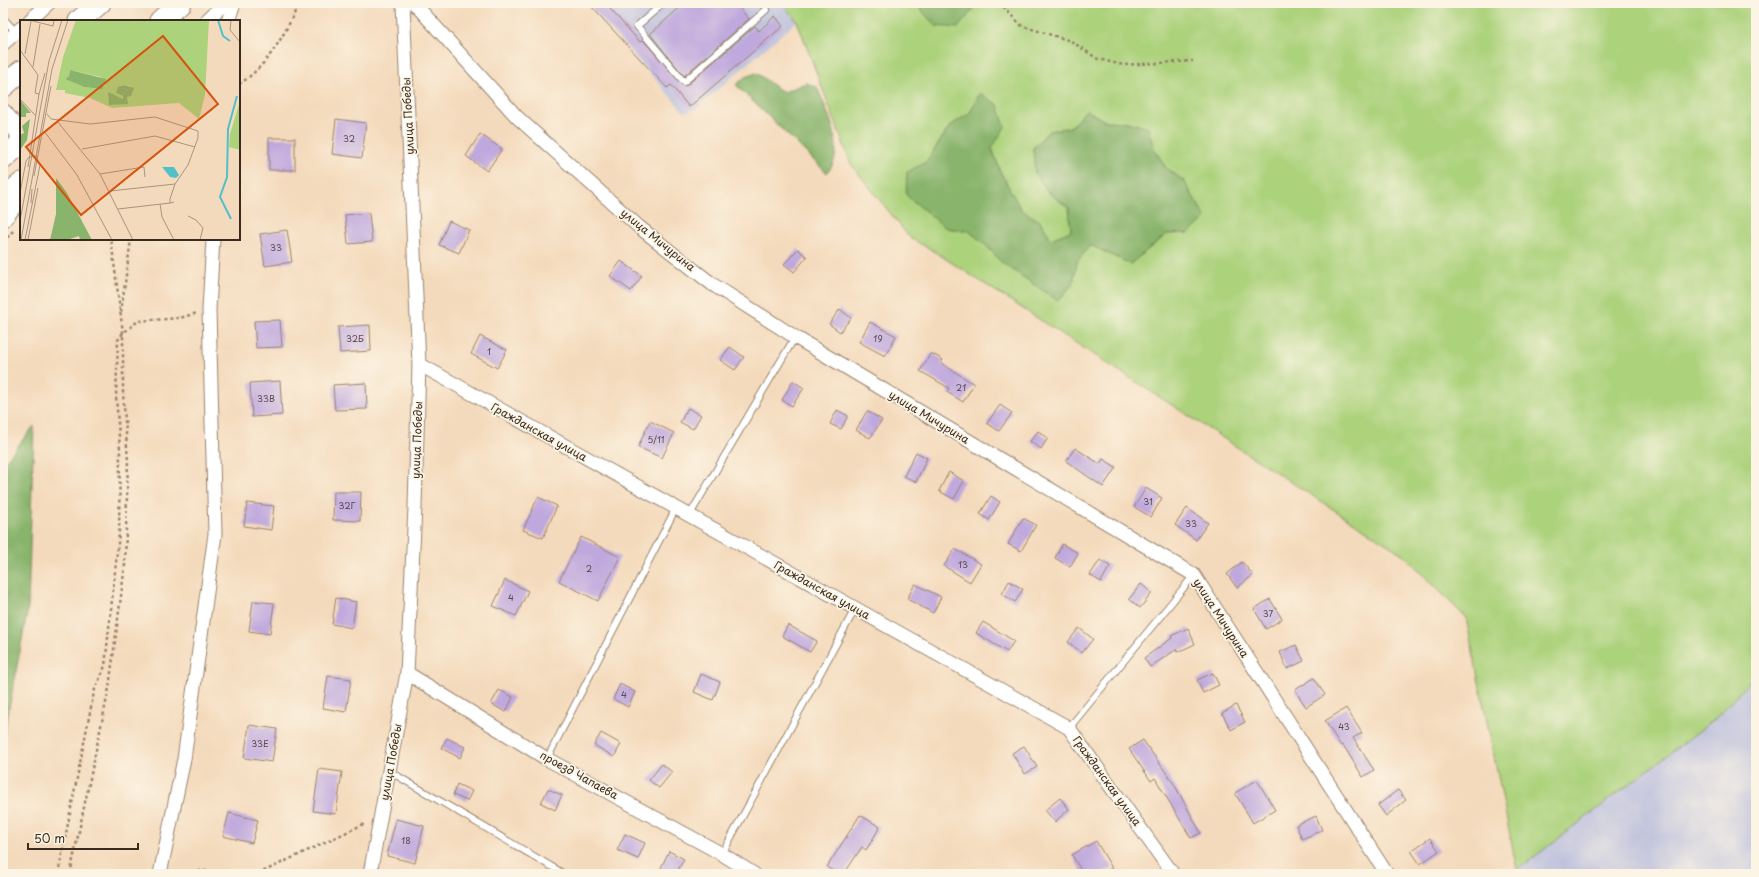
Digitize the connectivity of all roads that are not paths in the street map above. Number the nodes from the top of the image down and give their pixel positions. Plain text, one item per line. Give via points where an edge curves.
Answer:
1 (49, 3) edge
2 (100, 3) edge
3 (180, 3) edge
4 (225, 3) edge
5 (234, 3) edge
6 (403, 3) edge
7 (659, 4) edge
8 (419, 5) edge
9 (766, 10) dead end
10 (3, 18) edge
11 (30, 20) edge
12 (80, 20) edge
13 (161, 20) edge
14 (207, 20) edge
15 (228, 20) edge
16 (18, 30) edge
17 (3, 44) edge
18 (20, 72) edge
19 (3, 87) edge
20 (3, 113) edge
21 (20, 137) edge
22 (20, 144) edge
23 (3, 159) edge
24 (20, 180) edge
25 (20, 191) edge
26 (3, 193) edge
27 (3, 218) edge
28 (213, 240) edge
29 (795, 337) junction
30 (419, 364) junction
31 (676, 508) junction
32 (689, 516) junction
33 (1194, 575) junction
34 (855, 609) junction
35 (407, 673) junction
36 (1069, 728) junction
37 (548, 758) junction
38 (389, 771) junction
39 (722, 854) junction
40 (372, 873) edge
41 (160, 874) edge
42 (564, 874) edge
43 (754, 874) edge
44 (1173, 874) edge
45 (1387, 874) edge

1 - 11 street
2 - 12 highway
3 - 13 highway
4 - 14 street
5 - 15 street
6 - 30 street, улица Победы
7 - 9 lane via 637,26 684,82
8 - 29 street, улица Мичурина via 517,117 639,228 712,284
10 - 16 lane
16 - 17 street
18 - 19 highway
20 - 21 main road
22 - 23 highway
24 - 26 street
25 - 27 main road
28 - 41 street via 209,310 215,534 184,759
29 - 32 lane
29 - 33 street, улица Мичурина
30 - 31 street, Гражданская улица
30 - 35 street, улица Победы
31 - 32 street, Гражданская улица
31 - 37 lane
32 - 34 street, Гражданская улица
33 - 36 lane
33 - 45 street, улица Мичурина
34 - 36 street, Гражданская улица
34 - 39 lane
35 - 37 street, проезд Чапаева
35 - 38 street, улица Победы
36 - 44 street, Гражданская улица
37 - 39 street, проезд Чапаева
38 - 40 street, улица Победы
38 - 42 lane
39 - 43 street, проезд Чапаева

